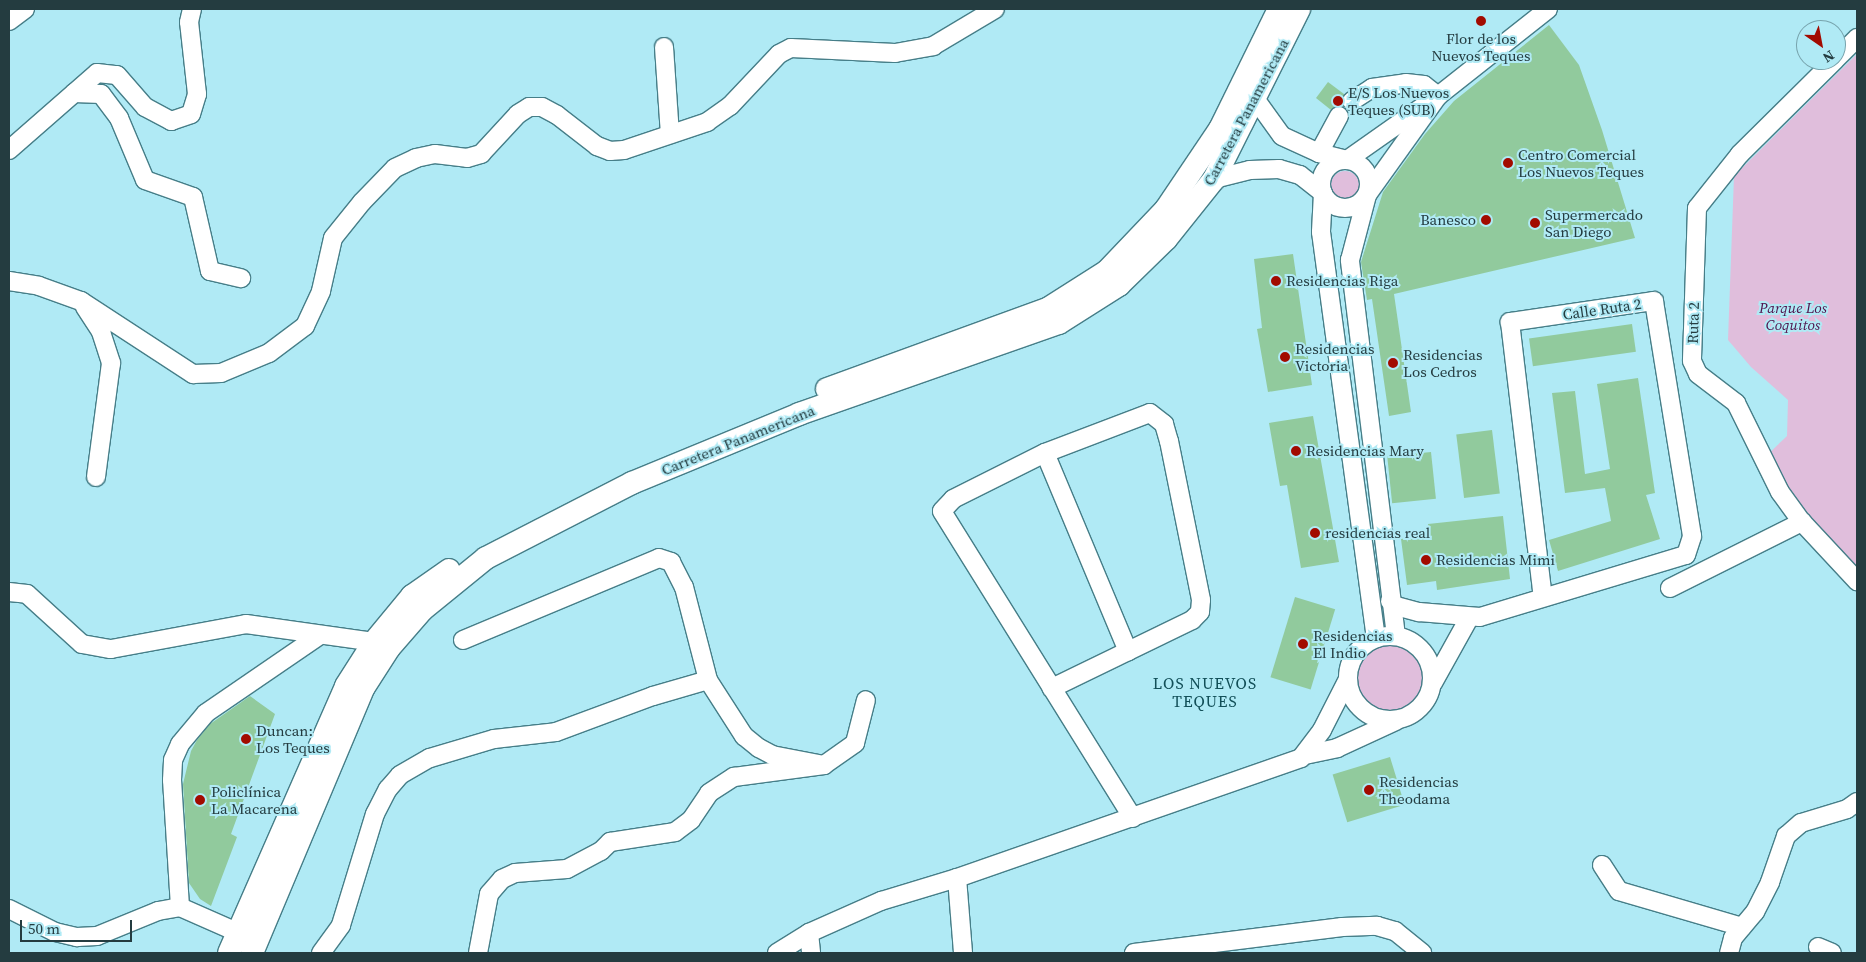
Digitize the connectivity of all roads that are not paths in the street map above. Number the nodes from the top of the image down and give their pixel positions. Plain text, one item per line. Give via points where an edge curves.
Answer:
1 (25, 9) edge
2 (192, 9) edge
3 (995, 9) edge
4 (1279, 9) edge
5 (1299, 9) edge
6 (1548, 9) edge
7 (9, 21) edge
8 (1857, 38) edge
9 (664, 47) dead end
10 (1846, 50) edge
11 (1826, 70) edge
12 (74, 93) junction
13 (1438, 96) junction
14 (1256, 100) junction
15 (1352, 101) dead end
16 (1339, 116) dead end
17 (670, 134) junction
18 (9, 150) edge
19 (1320, 153) junction
20 (1347, 160) junction
21 (1214, 179) junction
22 (1322, 193) junction
23 (1367, 195) junction
24 (1320, 232) junction
25 (1354, 236) junction
26 (242, 278) dead end
27 (9, 281) edge
28 (81, 300) junction
29 (1045, 453) junction
30 (96, 477) dead end
31 (1802, 522) junction
32 (1857, 581) edge
33 (1670, 588) dead end
34 (9, 592) edge
35 (1542, 597) junction
36 (1390, 601) junction
37 (1474, 618) junction
38 (320, 636) junction
39 (1396, 636) junction
40 (1376, 638) junction
41 (463, 640) dead end
42 (374, 642) junction
43 (1128, 650) junction
44 (1348, 679) junction
45 (708, 680) junction
46 (1052, 688) junction
47 (1428, 697) junction
48 (866, 700) dead end
49 (1400, 719) junction
50 (1306, 755) junction
51 (824, 765) junction
52 (1857, 802) edge
53 (1133, 818) junction
54 (1602, 865) dead end
55 (957, 878) junction
56 (180, 907) junction
57 (9, 909) edge
58 (1742, 927) junction
59 (237, 932) junction
60 (809, 933) junction
61 (1184, 951) edge
62 (229, 953) edge
63 (252, 953) edge
64 (321, 953) edge
65 (478, 953) edge
66 (777, 953) edge
67 (811, 953) edge
68 (962, 953) edge
69 (1134, 953) edge
70 (1422, 953) edge
71 (1729, 953) edge

1 - 7 street
2 - 12 street via 189,22 197,94 192,114 171,121 165,118 145,107 117,75 97,73
3 - 17 street via 933,46 895,53 791,48 779,54 730,106 707,122
4 - 42 main road, Carretera Panamericana via 1220,129 1166,209 1107,271 1049,308 795,401 625,470 480,548 412,596
5 - 14 main road, Carretera Panamericana
6 - 13 street
8 - 10 street, Ruta 2
9 - 17 street
11 - 31 street, Ruta 2 via 1740,154 1697,208 1692,361 1698,374 1736,403 1780,492
12 - 18 street
12 - 26 street via 101,94 119,118 145,180 194,197 210,271
13 - 15 street via 1424,85 1406,83 1372,88
13 - 20 street
13 - 23 street
14 - 19 street via 1282,136
14 - 21 main road, Carretera Panamericana
16 - 19 street
17 - 28 street via 610,151 597,146 557,115 542,107 529,107 518,114 481,154 467,158 435,154 416,158 395,168 333,238 321,291 305,326 269,353 221,373 193,374
19 - 20 street
20 - 22 street via 1331,164 1326,170 1322,177
20 - 23 street via 1366,172
21 - 22 street via 1250,170 1279,169 1300,175
21 - 63 main road, Carretera Panamericana via 1166,238 1119,285 1059,323 799,414 632,483 486,558 422,610 390,648 364,687
22 - 23 street via 1341,208 1356,205
22 - 24 street
23 - 25 street
24 - 25 street via 1326,223 1342,218 1351,226
24 - 40 street
25 - 36 street via 1350,277
27 - 28 street via 39,286
28 - 30 street via 101,332 110,363
29 - 43 street
29 - 43 street via 1150,412 1164,424 1201,600 1200,612 1192,620
29 - 46 street via 953,499 942,511
31 - 32 street, Ruta 2
31 - 33 street
34 - 38 street via 27,594 82,644 111,649 246,624
35 - 35 street, Calle Ruta 2 via 1686,555 1690,546 1692,536 1654,301 1510,322
35 - 37 street, Calle Ruta 2
36 - 37 street via 1396,606 1419,612 1450,612
36 - 39 street
37 - 47 street via 1442,663
38 - 42 street
38 - 56 street via 206,713 180,744 172,760
39 - 40 street
39 - 47 street via 1409,640 1428,658 1432,684
40 - 44 street via 1354,655
41 - 45 street via 660,558 670,562 684,587
42 - 59 main road, Carretera Panamericana via 346,686
43 - 46 street
44 - 49 street via 1349,690 1360,708 1376,718
44 - 50 street
45 - 51 street via 744,736 759,748 772,754
45 - 64 street via 653,696 556,732 494,739 430,758 400,775 388,789 375,814 340,925
46 - 53 street
47 - 49 street via 1420,708
48 - 51 street via 855,743
49 - 50 street via 1337,748
50 - 53 street
51 - 65 street via 734,777 709,793 691,820 675,832 610,842 601,851 567,869 515,873 502,879 489,894
52 - 58 street via 1847,809 1801,823 1786,836 1756,912
53 - 55 street
54 - 58 street via 1619,891
55 - 60 street via 881,901
55 - 68 street
56 - 57 street via 158,911 96,936 77,937 55,932
56 - 59 street
58 - 71 street via 1733,938
59 - 62 main road, Carretera Panamericana
60 - 66 street
60 - 67 street
61 - 69 street
61 - 70 street via 1377,926 1395,931

